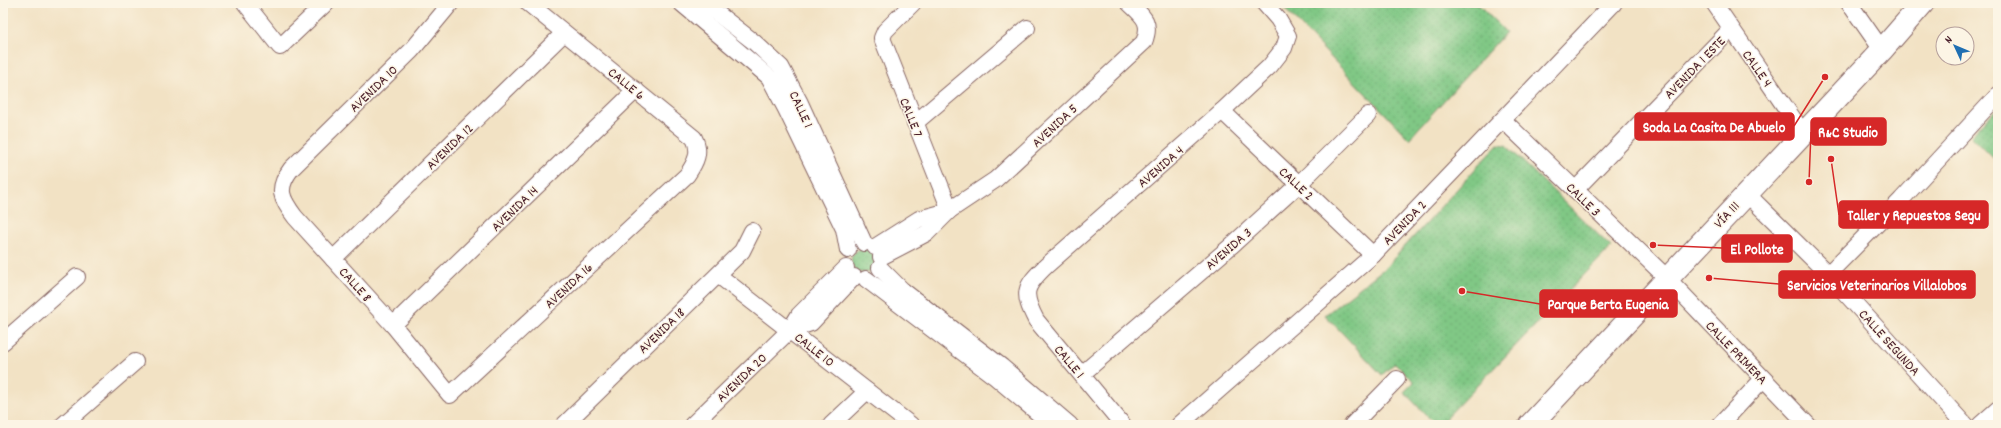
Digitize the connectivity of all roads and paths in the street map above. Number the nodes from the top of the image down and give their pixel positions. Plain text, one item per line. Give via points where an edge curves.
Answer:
1 (245, 3) edge
2 (326, 3) edge
3 (451, 3) edge
4 (528, 3) edge
5 (681, 3) edge
6 (704, 3) edge
7 (913, 3) edge
8 (1129, 3) edge
9 (1264, 3) edge
10 (1614, 3) edge
11 (1714, 3) edge
12 (1849, 3) edge
13 (1923, 3) edge
14 (1027, 28) dead end
15 (1731, 29) junction
16 (564, 33) junction
17 (1882, 50) junction
18 (636, 90) junction
19 (1998, 95) edge
20 (793, 106) junction
21 (1222, 112) junction
22 (1368, 115) dead end
23 (1503, 120) junction
24 (915, 123) junction
25 (1803, 133) junction
26 (291, 169) joint
27 (687, 175) joint
28 (1299, 184) junction
29 (1574, 190) junction
30 (1746, 193) junction
31 (950, 210) junction
32 (752, 231) dead end
33 (848, 250) junction
34 (875, 254) junction
35 (1372, 255) junction
36 (333, 258) junction
37 (855, 274) junction
38 (1828, 274) junction
39 (718, 275) junction
40 (77, 277) dead end
41 (1666, 278) junction
42 (1027, 292) joint
43 (393, 325) junction
44 (790, 330) junction
45 (3, 342) edge
46 (135, 362) dead end
47 (998, 371) junction
48 (1082, 374) junction
49 (1397, 379) dead end
50 (1763, 379) junction
51 (867, 390) junction
52 (450, 395) joint
53 (1998, 409) edge
54 (63, 425) edge
55 (564, 425) edge
56 (692, 425) edge
57 (831, 425) edge
58 (911, 425) edge
59 (1052, 425) edge
60 (1070, 425) edge
61 (1123, 425) edge
62 (1179, 425) edge
63 (1352, 425) edge
64 (1530, 425) edge
65 (1720, 425) edge
66 (1808, 425) edge
67 (1965, 425) edge
68 (1980, 425) edge

1 - 2 street via 280,48
3 - 26 street, AVENIDA 10 via 412,50
4 - 16 street, CALLE 6
5 - 20 street, CALLE 1 via 762,70
6 - 20 street, CALLE 1 via 774,58 781,67
7 - 24 street, CALLE 7 via 882,38
8 - 31 street, AVENIDA 5 via 1146,20 1149,31 1144,42 995,180
9 - 21 street, AVENIDA 4 via 1288,36 1284,48 1270,66
10 - 23 street, AVENIDA 2
11 - 15 street, CALLE 4
12 - 17 street
13 - 17 main road, VÍA 111
14 - 24 street
15 - 25 street, CALLE 4
15 - 29 street, AVENIDA 1 ESTE
16 - 18 street, CALLE 6
16 - 36 street, AVENIDA 12
17 - 25 main road, VÍA 111
18 - 27 street, CALLE 6 via 694,138 698,146 697,156
18 - 43 street, AVENIDA 14
19 - 38 street
20 - 33 street, CALLE 1 via 844,229
20 - 34 street, CALLE 1
21 - 28 street, CALLE 2
21 - 42 street, AVENIDA 4 via 1046,266 1032,279
22 - 28 street, AVENIDA 3
23 - 29 street, CALLE 3
23 - 35 street, AVENIDA 2
24 - 31 street, CALLE 7
25 - 30 main road, VÍA 111
26 - 36 street, CALLE 8 via 284,179 281,190 284,202
27 - 52 street, AVENIDA 16
28 - 35 street, CALLE 2
28 - 48 street, AVENIDA 3
29 - 41 street, CALLE 3
30 - 38 street, CALLE SEGUNDA
30 - 41 main road, VÍA 111
31 - 34 street, AVENIDA 5 via 919,219
32 - 39 street, AVENIDA 18 via 742,251
33 - 34 street via 858,243
33 - 37 street, CALLE 1 via 846,256
34 - 37 street, AVENIDA 20 via 876,273
34 - 47 street via 902,290
35 - 62 street, AVENIDA 2
36 - 43 street, CALLE 8
37 - 44 street, AVENIDA 20 via 798,315
37 - 47 street
38 - 67 street, CALLE SEGUNDA
39 - 44 street, CALLE 10
39 - 55 street, AVENIDA 18
40 - 45 street
41 - 50 street, CALLE PRIMERA
41 - 64 main road, VÍA 111
42 - 48 street, CALLE 1 via 1027,302 1036,320
43 - 52 street, CALLE 8
44 - 51 street, CALLE 10
44 - 56 street, AVENIDA 20
46 - 54 street
47 - 59 street
47 - 60 street
48 - 61 street, CALLE 1
49 - 63 street
50 - 65 street
50 - 66 street, CALLE PRIMERA
51 - 57 street
51 - 58 street, CALLE 10
53 - 68 street

